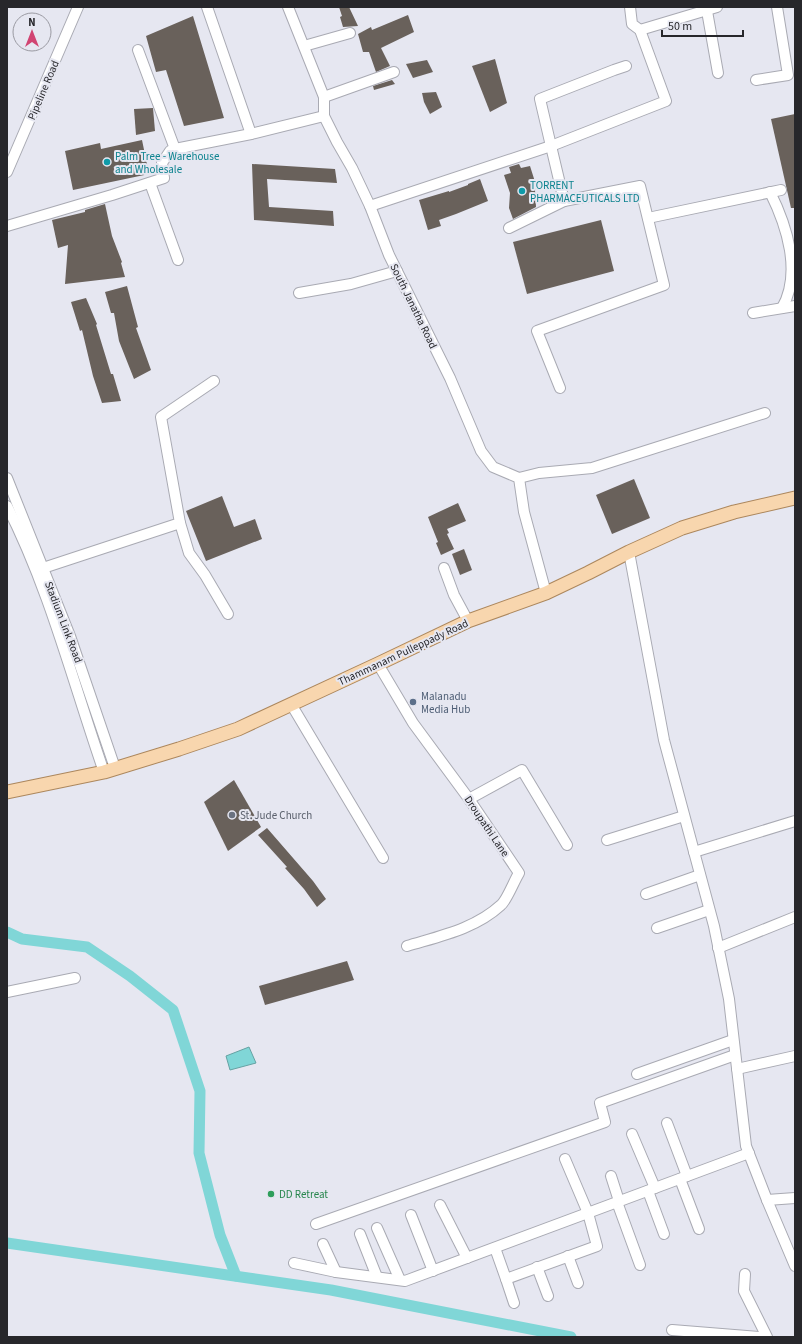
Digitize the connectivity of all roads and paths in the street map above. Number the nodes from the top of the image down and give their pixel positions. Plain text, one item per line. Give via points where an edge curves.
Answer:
1 (78, 7) edge
2 (206, 7) edge
3 (288, 7) edge
4 (630, 7) edge
5 (717, 7) edge
6 (777, 7) edge
7 (707, 11) junction
8 (640, 30) junction
9 (350, 33) dead end
10 (304, 46) junction
11 (138, 50) dead end
12 (626, 66) dead end
13 (394, 72) dead end
14 (718, 73) dead end
15 (756, 80) dead end
16 (324, 97) junction
17 (324, 116) junction
18 (251, 134) junction
19 (550, 146) junction
20 (176, 149) junction
21 (7, 172) edge
22 (150, 183) junction
23 (781, 190) dead end
24 (770, 192) junction
25 (564, 201) junction
26 (370, 206) junction
27 (648, 218) junction
28 (7, 226) edge
29 (509, 228) dead end
30 (178, 260) dead end
31 (397, 271) junction
32 (299, 293) dead end
33 (795, 306) edge
34 (782, 308) junction
35 (753, 313) dead end
36 (214, 381) dead end
37 (560, 388) dead end
38 (765, 413) dead end
39 (7, 478) edge
40 (519, 478) junction
41 (795, 498) edge
42 (7, 506) edge
43 (180, 523) junction
44 (629, 552) junction
45 (444, 568) dead end
46 (40, 569) junction
47 (546, 592) junction
48 (228, 614) dead end
49 (468, 621) junction
50 (378, 664) junction
51 (291, 704) junction
52 (109, 770) junction
53 (7, 792) edge
54 (469, 799) junction
55 (684, 816) junction
56 (795, 821) edge
57 (607, 840) dead end
58 (567, 845) dead end
59 (694, 852) junction
60 (383, 858) dead end
61 (700, 875) junction
62 (646, 894) dead end
63 (709, 910) junction
64 (795, 917) edge
65 (657, 928) dead end
66 (407, 946) dead end
67 (718, 948) junction
68 (75, 978) dead end
69 (7, 992) edge
70 (733, 1040) junction
71 (735, 1055) junction
72 (795, 1056) edge
73 (737, 1069) junction
74 (637, 1074) dead end
75 (667, 1123) dead end
76 (632, 1134) dead end
77 (749, 1153) junction
78 (564, 1159) dead end
79 (611, 1176) dead end
80 (683, 1178) junction
81 (651, 1190) junction
82 (795, 1198) edge
83 (767, 1200) junction
84 (618, 1202) junction
85 (440, 1205) dead end
86 (588, 1213) junction
87 (411, 1215) dead end
88 (316, 1224) dead end
89 (377, 1228) dead end
90 (699, 1229) dead end
91 (360, 1234) dead end
92 (664, 1234) dead end
93 (323, 1244) dead end
94 (495, 1248) junction
95 (568, 1256) junction
96 (467, 1258) junction
97 (294, 1263) dead end
98 (640, 1265) dead end
99 (795, 1266) edge
100 (537, 1267) junction
101 (433, 1271) junction
102 (336, 1272) junction
103 (745, 1274) dead end
104 (377, 1277) junction
105 (506, 1278) junction
106 (400, 1280) junction
107 (578, 1283) dead end
108 (548, 1296) dead end
109 (514, 1303) dead end
110 (672, 1330) dead end
111 (758, 1337) edge
112 (767, 1337) edge

1 - 21 street, Pipeline Road
2 - 18 street
3 - 10 street, South Janatha Road
4 - 8 street via 632,24
5 - 7 street
6 - 15 street via 788,75
7 - 8 street
7 - 14 street
8 - 19 street via 666,101
9 - 10 street
10 - 16 street, South Janatha Road
11 - 20 street
12 - 19 street via 540,99
13 - 16 street
16 - 17 street, South Janatha Road
17 - 18 street
17 - 26 street, South Janatha Road
18 - 20 street
19 - 25 street
19 - 26 street
20 - 22 street via 170,152 162,163 164,178
22 - 28 street
22 - 30 street
23 - 24 street
24 - 27 street
24 - 34 street via 780,212 791,255 788,298
25 - 27 street via 640,186
25 - 29 street
26 - 31 street, South Janatha Road
27 - 37 street via 664,285 537,331
31 - 32 street via 351,284
31 - 40 street, South Janatha Road via 450,378 481,451 493,467
33 - 34 street
34 - 35 street
36 - 43 street via 161,417
38 - 40 street via 592,468 540,473
39 - 46 street, Stadium Link Road
40 - 47 street via 524,512
41 - 44 main road, Thammanam Pulleppady Road via 734,512 682,528
42 - 46 street, Stadium Link Road
43 - 46 street
43 - 48 street via 189,553
44 - 47 main road, Thammanam Pulleppady Road
44 - 55 street via 664,740
45 - 49 street via 454,595
46 - 52 street, Stadium Link Road via 70,636
47 - 49 main road, Thammanam Pulleppady Road
49 - 50 main road, Thammanam Pulleppady Road
50 - 51 main road, Thammanam Pulleppady Road
50 - 54 street, Droupathi Lane via 413,723
51 - 52 main road, Thammanam Pulleppady Road via 238,729
51 - 60 street
52 - 53 main road, Thammanam Pulleppady Road
54 - 58 street via 522,770
54 - 66 street, Droupathi Lane via 518,873 502,905 484,918 464,929
55 - 57 street
55 - 59 street
56 - 59 street
59 - 61 street
61 - 62 street
61 - 63 street
63 - 65 street
63 - 67 street
64 - 67 street
67 - 70 street via 729,999
68 - 69 street
70 - 71 street
70 - 74 street
71 - 73 street
71 - 88 street via 600,1103 605,1122
72 - 73 street
73 - 77 street
75 - 80 street
76 - 81 street
77 - 80 street
77 - 83 street
78 - 86 street
79 - 84 street
80 - 81 street
80 - 90 street
81 - 84 street
81 - 92 street
82 - 83 street
83 - 99 street
84 - 86 street
84 - 98 street
85 - 96 street
86 - 94 street
86 - 95 street via 597,1246
87 - 101 street
89 - 106 street
91 - 104 street
93 - 102 street
94 - 96 street
94 - 105 street
95 - 100 street
95 - 107 street
96 - 101 street
97 - 102 street
100 - 105 street
100 - 108 street
101 - 106 street via 405,1281
102 - 104 street
103 - 112 street via 744,1291
104 - 106 street
105 - 109 street
110 - 111 street

